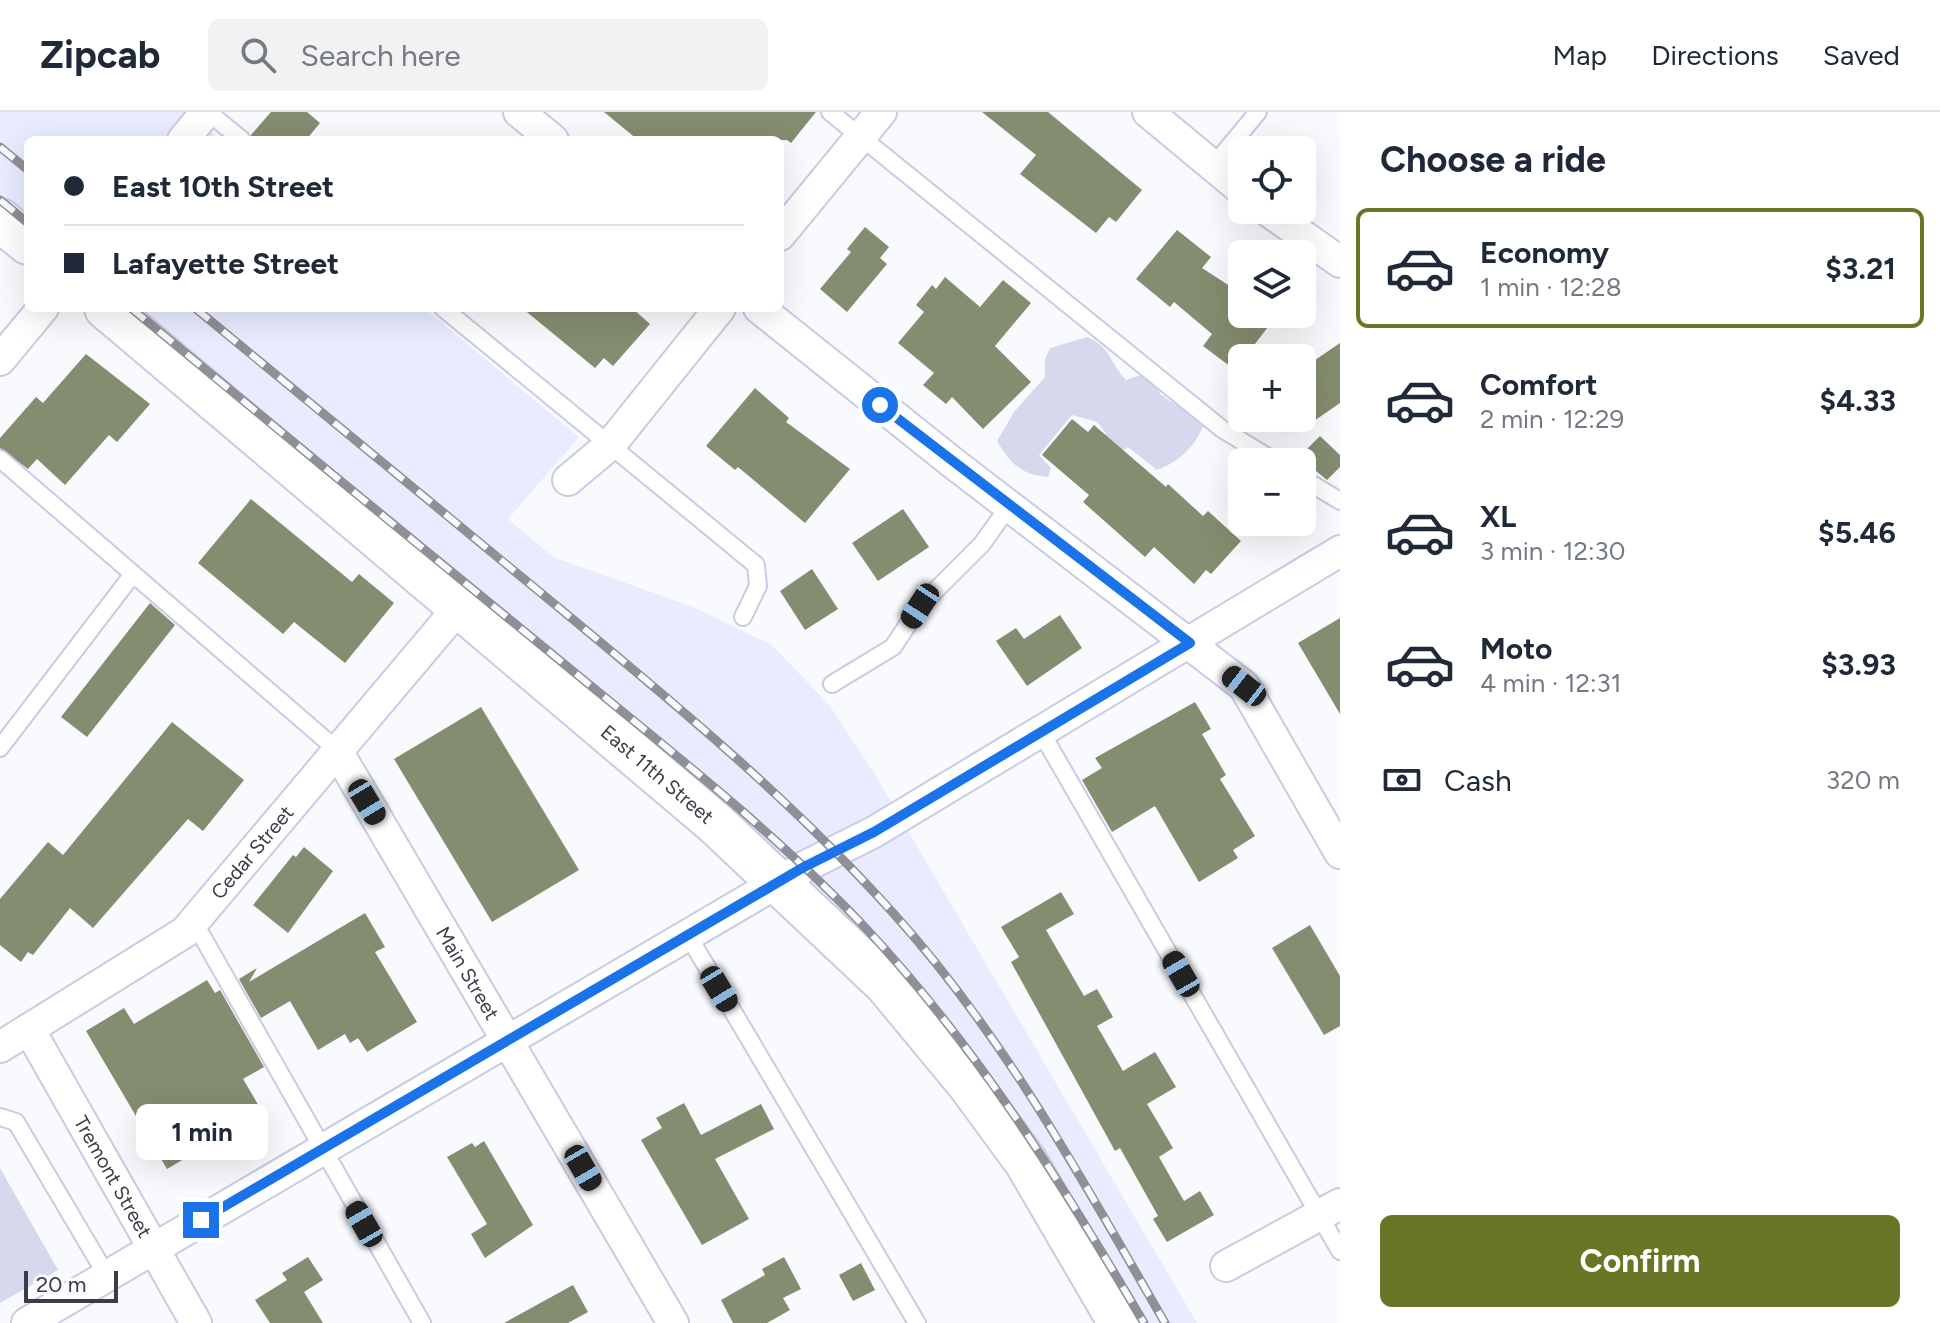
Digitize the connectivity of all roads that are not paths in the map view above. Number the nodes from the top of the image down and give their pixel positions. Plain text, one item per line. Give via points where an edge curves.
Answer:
1 (207, 112) edge
2 (519, 112) edge
3 (830, 112) edge
4 (881, 112) edge
5 (1148, 112) edge
6 (1258, 112) edge
7 (186, 136) edge
8 (237, 136) edge
9 (548, 136) edge
10 (861, 136) junction
11 (1213, 166) junction
12 (1228, 178) edge
13 (0, 220) edge
14 (1287, 224) edge
15 (784, 230) edge
16 (24, 240) edge
17 (1340, 262) edge
18 (40, 312) edge
19 (111, 312) edge
20 (448, 312) edge
21 (717, 312) edge
22 (764, 312) edge
23 (0, 360) edge
24 (611, 444) junction
25 (1253, 448) edge
26 (0, 459) edge
27 (568, 480) dead end
28 (1316, 486) edge
29 (1340, 501) edge
30 (1009, 506) junction
31 (1340, 551) edge
32 (133, 574) junction
33 (460, 606) junction
34 (743, 617) dead end
35 (1190, 643) junction
36 (832, 684) dead end
37 (1041, 732) junction
38 (0, 748) edge
39 (336, 749) junction
40 (1340, 853) edge
41 (779, 882) junction
42 (194, 922) junction
43 (689, 937) junction
44 (29, 1029) junction
45 (508, 1040) junction
46 (0, 1047) edge
47 (0, 1117) edge
48 (321, 1150) junction
49 (1330, 1210) edge
50 (153, 1248) junction
51 (1340, 1251) edge
52 (1226, 1266) dead end
53 (107, 1276) junction
54 (27, 1323) edge
55 (196, 1323) edge
56 (422, 1323) edge
57 (673, 1323) edge
58 (917, 1323) edge
59 (1120, 1323) edge

1 - 7 street
1 - 8 lane
2 - 9 street
3 - 10 lane
4 - 10 street
5 - 11 street
6 - 11 lane
10 - 15 street
10 - 25 lane via 1222,429
11 - 12 street
13 - 16 street
14 - 17 street
18 - 23 street
19 - 33 street, East 11th Street
20 - 24 lane
21 - 24 street
22 - 30 street
24 - 27 street
24 - 34 lane via 756,565 758,586
26 - 32 lane
28 - 29 lane
30 - 35 street
30 - 36 lane via 982,544 920,606 893,647
31 - 35 street
32 - 38 lane
32 - 39 lane
33 - 39 street, Cedar Street
33 - 41 street, East 11th Street
35 - 37 street
35 - 40 street via 1244,686
37 - 41 street
37 - 49 lane
39 - 42 street, Cedar Street
39 - 45 street, Main Street
41 - 43 street
41 - 59 street, East 11th Street via 886,984 968,1083 1026,1162
42 - 44 street, Cedar Street
42 - 48 lane
43 - 45 street
43 - 58 lane
44 - 46 street, Cedar Street
44 - 50 street, Tremont Street
45 - 48 street
45 - 57 street, Main Street
47 - 53 lane via 16,1122
48 - 50 street
48 - 56 lane
49 - 51 lane
49 - 52 street
50 - 53 street
50 - 55 street, Tremont Street
53 - 54 street

